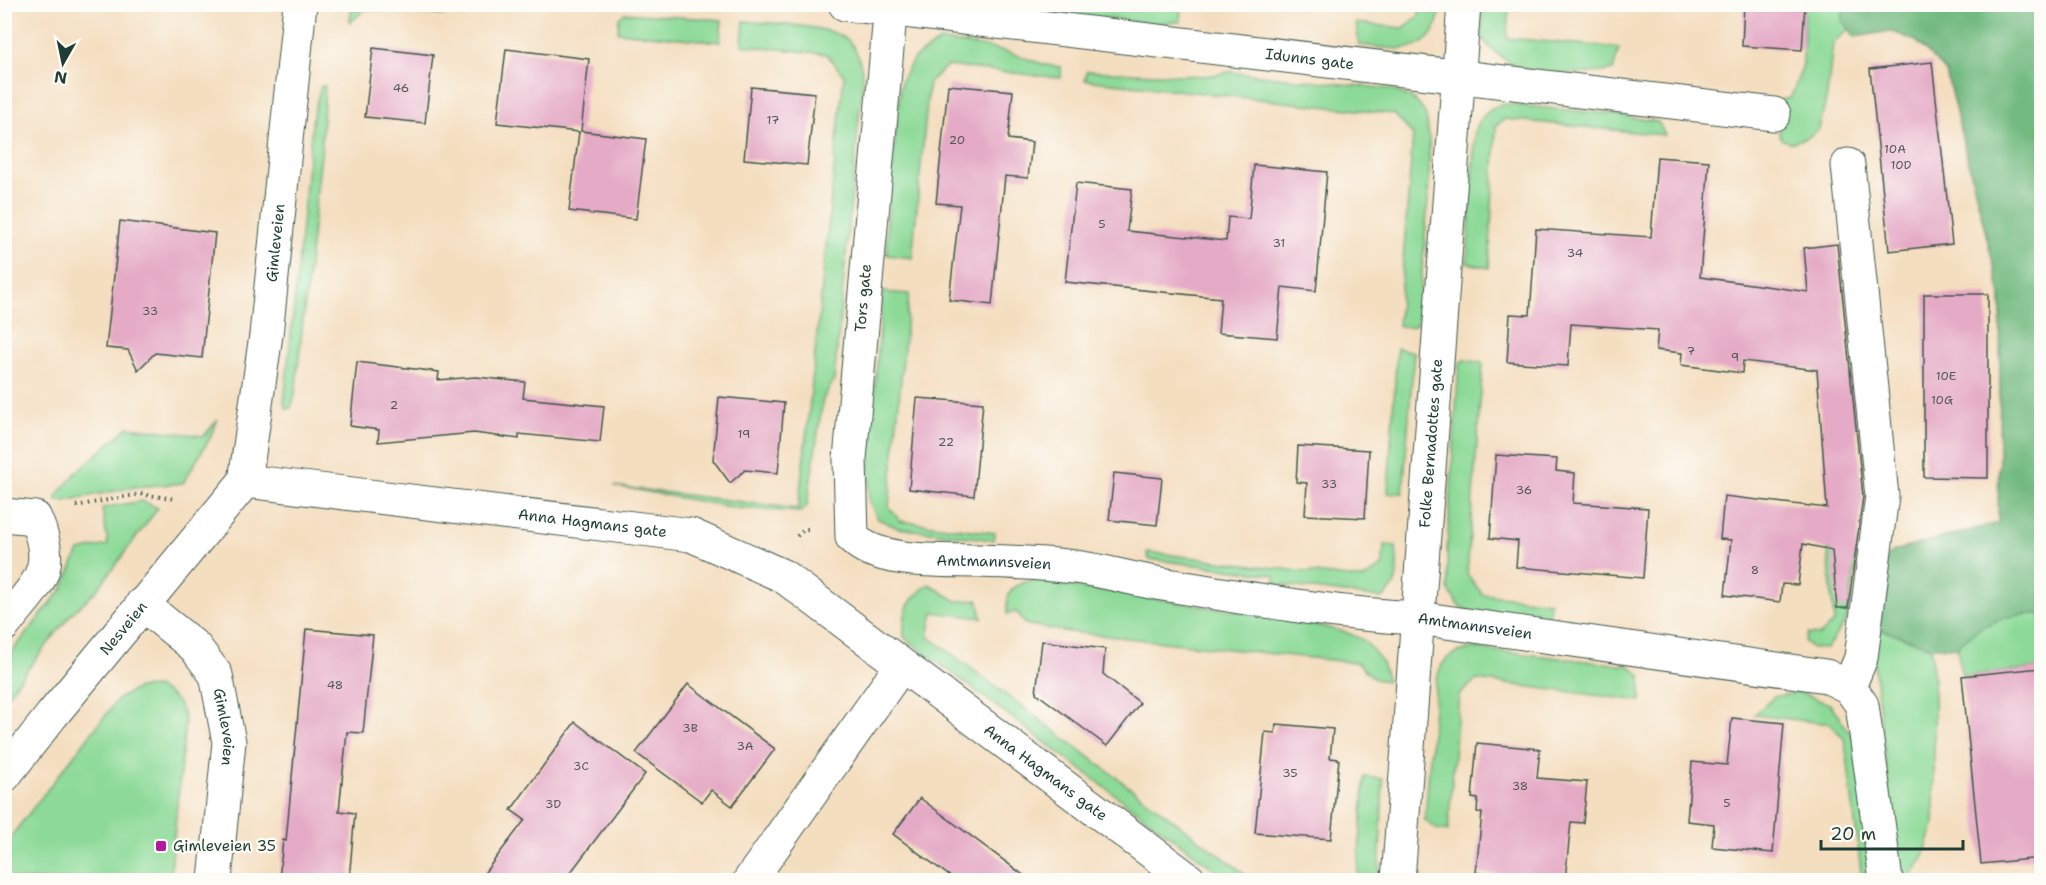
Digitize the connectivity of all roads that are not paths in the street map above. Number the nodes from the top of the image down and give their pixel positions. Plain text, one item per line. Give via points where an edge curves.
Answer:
1 (300, 4) edge
2 (845, 4) edge
3 (1464, 4) edge
4 (890, 7) edge
5 (1458, 77) junction
6 (1774, 114) dead end
7 (1848, 165) dead end
8 (245, 481) junction
9 (20, 517) edge
10 (901, 556) joint
11 (142, 604) junction
12 (1418, 618) junction
13 (4, 625) edge
14 (901, 666) junction
15 (1849, 687) junction
16 (4, 776) edge
17 (215, 880) edge
18 (750, 880) edge
19 (1189, 880) edge
20 (1398, 880) edge
21 (1886, 880) edge

1 - 8 street, Gimleveien via 266,335
2 - 4 street, Idunns gate
3 - 5 street, Folke Bernadottes gate
4 - 5 street, Idunns gate
4 - 10 street, Tors gate via 849,503 852,537 860,546
5 - 6 street, Idunns gate
5 - 12 street, Folke Bernadottes gate
7 - 15 street via 1882,496 1861,658
8 - 11 street, Nesveien
8 - 14 street, Anna Hagmans gate via 691,535 783,576
9 - 13 street via 46,542 47,559 39,580
10 - 12 street, Amtmannsveien via 1071,567 1348,612
11 - 16 street, Nesveien
11 - 17 street, Gimleveien via 195,647 216,675 229,742
12 - 15 street, Amtmannsveien via 1826,676
12 - 20 street, Folke Bernadottes gate
14 - 18 street
14 - 19 street, Anna Hagmans gate
15 - 21 street via 1862,705 1868,733

